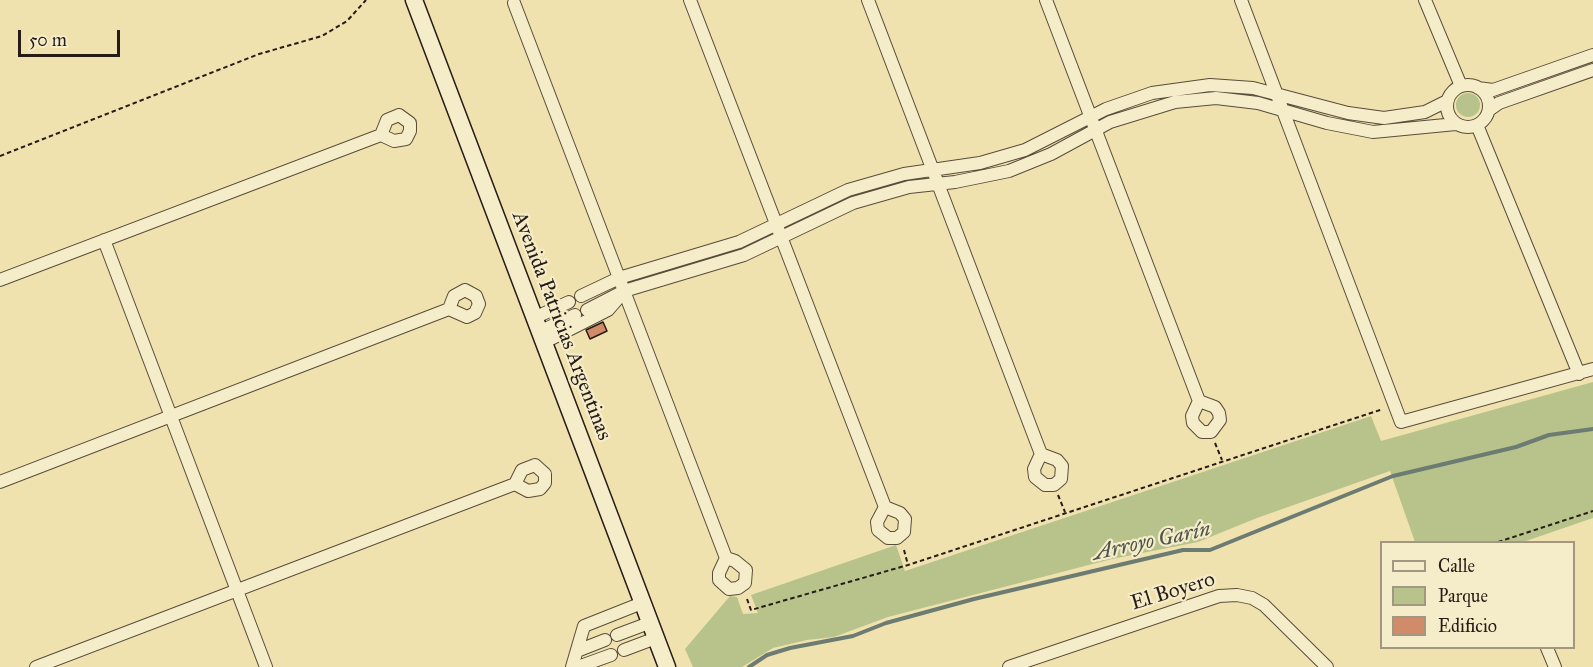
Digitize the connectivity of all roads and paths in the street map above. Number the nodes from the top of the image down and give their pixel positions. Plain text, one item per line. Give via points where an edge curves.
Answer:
1 (366, 0) edge
2 (414, 0) edge
3 (690, 0) edge
4 (868, 0) edge
5 (1046, 0) edge
6 (1241, 0) edge
7 (1425, 0) edge
8 (511, 1) edge
9 (1593, 55) edge
10 (1593, 70) edge
11 (1461, 87) junction
12 (1478, 88) junction
13 (1277, 94) junction
14 (1448, 101) junction
15 (1283, 110) junction
16 (1489, 110) junction
17 (1090, 117) junction
18 (1456, 124) junction
19 (1478, 125) junction
20 (1095, 130) junction
21 (381, 135) dead end
22 (0, 156) edge
23 (933, 171) junction
24 (938, 184) junction
25 (776, 224) junction
26 (781, 237) junction
27 (104, 240) junction
28 (619, 278) junction
29 (0, 280) edge
30 (624, 291) junction
31 (581, 296) dead end
32 (569, 302) dead end
33 (449, 309) dead end
34 (588, 310) dead end
35 (575, 315) dead end
36 (539, 331) junction
37 (1593, 369) edge
38 (1579, 374) junction
39 (1199, 401) junction
40 (1394, 406) junction
41 (170, 416) junction
42 (1211, 432) junction
43 (1041, 454) junction
44 (1222, 460) junction
45 (0, 482) edge
46 (515, 484) dead end
47 (1054, 484) junction
48 (885, 507) dead end
49 (1593, 511) edge
50 (1065, 512) junction
51 (1504, 541) edge
52 (726, 558) junction
53 (742, 586) junction
54 (238, 591) junction
55 (642, 603) junction
56 (652, 630) junction
57 (1547, 649) edge
58 (577, 651) junction
59 (1036, 663) edge
60 (36, 667) edge
61 (266, 667) edge
62 (572, 667) edge
63 (578, 667) edge
64 (667, 667) edge
65 (1009, 667) edge
66 (1327, 667) edge
67 (1555, 667) edge

1 - 22 path via 347,21 322,36 259,54
2 - 36 street, Avenida Patricias Argentinas
3 - 25 street
4 - 23 street
5 - 17 street
6 - 13 street
7 - 11 street
8 - 28 street
9 - 12 street via 1493,90
10 - 16 street
11 - 12 street
11 - 14 street via 1452,92
12 - 16 street via 1486,95
13 - 14 street via 1348,113 1384,117 1425,112
13 - 15 street
13 - 17 street via 1252,88 1189,86 1127,100
14 - 18 street via 1447,111
15 - 18 street via 1344,128 1373,132
15 - 20 street via 1246,102 1195,99 1132,113
15 - 40 street
16 - 19 street
17 - 20 street
17 - 23 street via 1025,150
18 - 19 street
19 - 38 street
20 - 24 street via 1009,171
20 - 39 street
21 - 27 street
23 - 24 street
23 - 25 street via 904,174 848,190
24 - 26 street via 909,187 853,203
24 - 43 street
25 - 26 street
25 - 28 street via 731,245
26 - 30 street via 736,258
26 - 48 street
27 - 29 street
27 - 41 street
28 - 30 street
28 - 31 street
30 - 34 street
30 - 36 street via 608,310
30 - 52 street
32 - 36 street
33 - 41 street
35 - 36 street
36 - 55 street, Avenida Patricias Argentinas
37 - 38 street
38 - 40 street via 1401,422
39 - 42 street via 1193,423 1202,432
39 - 42 street via 1215,407 1219,413 1220,420
40 - 44 path
41 - 45 street
41 - 54 street
42 - 44 path
43 - 47 street via 1035,477 1045,485
43 - 47 street via 1062,466 1061,479
44 - 50 path
46 - 54 street
47 - 50 path
49 - 51 path
50 - 53 path via 908,565 751,610
52 - 53 street via 746,570
52 - 53 street via 718,573 719,580 729,589
54 - 60 street
54 - 61 street
55 - 56 street, Avenida Patricias Argentinas
55 - 58 street via 584,626
56 - 58 street via 611,638
56 - 63 street via 617,652
56 - 64 street, Avenida Patricias Argentinas
57 - 67 street
58 - 62 street
59 - 65 street, El Boyero
59 - 66 street, El Boyero via 1219,596 1237,595 1264,605

